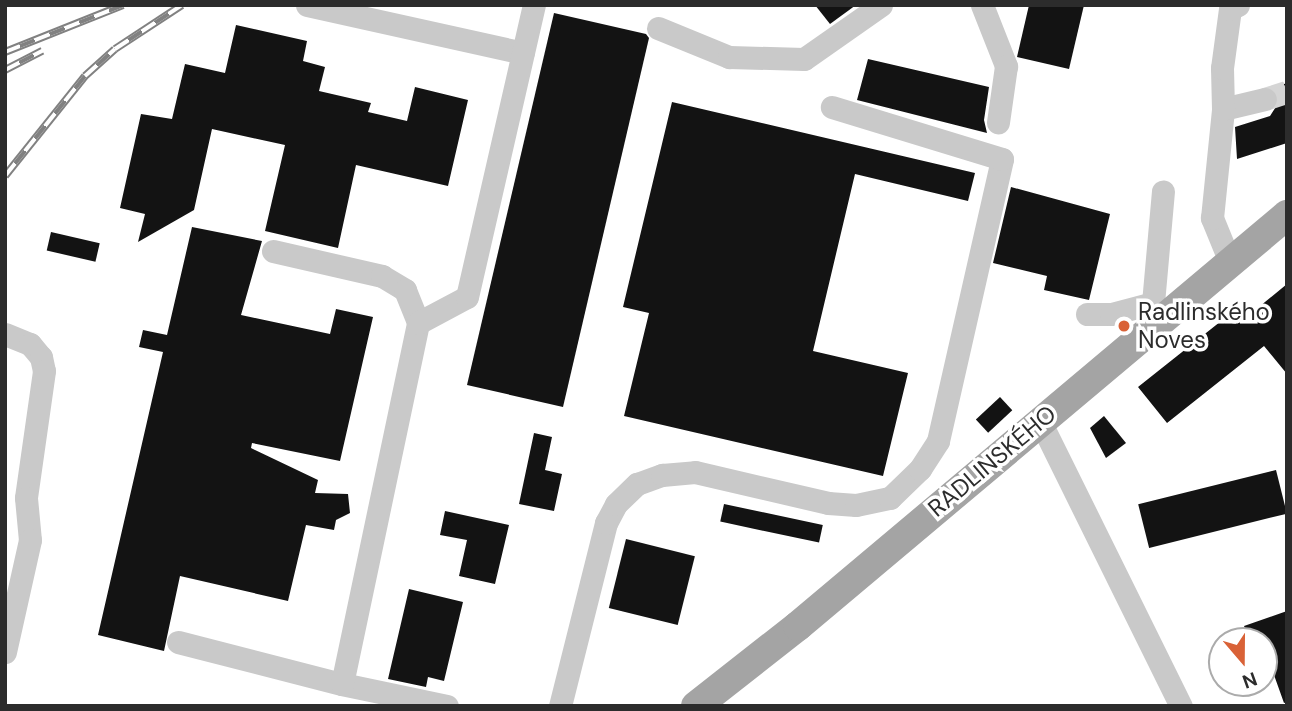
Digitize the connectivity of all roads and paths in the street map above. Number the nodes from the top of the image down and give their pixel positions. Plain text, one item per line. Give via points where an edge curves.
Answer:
1 (307, 5) edge
2 (534, 5) edge
3 (881, 5) edge
4 (982, 5) edge
5 (1229, 6) edge
6 (658, 28) dead end
7 (523, 53) junction
8 (1265, 99) tunnel mouth
9 (832, 107) dead end
10 (1223, 108) junction
11 (998, 122) dead end
12 (1163, 191) dead end
13 (1287, 215) edge
14 (273, 251) dead end
15 (1230, 262) junction
16 (1158, 311) junction
17 (1087, 314) dead end
18 (418, 323) junction
19 (5, 334) edge
20 (1040, 421) junction
21 (178, 642) dead end
22 (5, 652) edge
23 (342, 684) junction
24 (447, 706) edge
25 (560, 706) edge
26 (696, 706) edge
27 (1181, 706) edge

1 - 7 lane
2 - 7 lane
3 - 6 lane via 804,59 729,57
4 - 11 lane via 1006,66
5 - 10 lane
7 - 18 lane via 467,297
8 - 10 lane
9 - 25 lane via 1002,159 938,441 920,469 890,498 856,505 828,503 695,472 662,475 637,484 616,504 606,523
10 - 15 lane via 1212,218
12 - 16 lane
13 - 15 main road, RADLINSKÉHO
14 - 18 lane via 382,276 405,290
15 - 16 main road, RADLINSKÉHO
16 - 17 lane
16 - 20 main road, RADLINSKÉHO
18 - 23 lane
19 - 22 lane via 30,344 41,357 44,371 26,498 30,540
20 - 26 main road, RADLINSKÉHO via 799,626
20 - 27 lane
21 - 23 lane
23 - 24 lane

